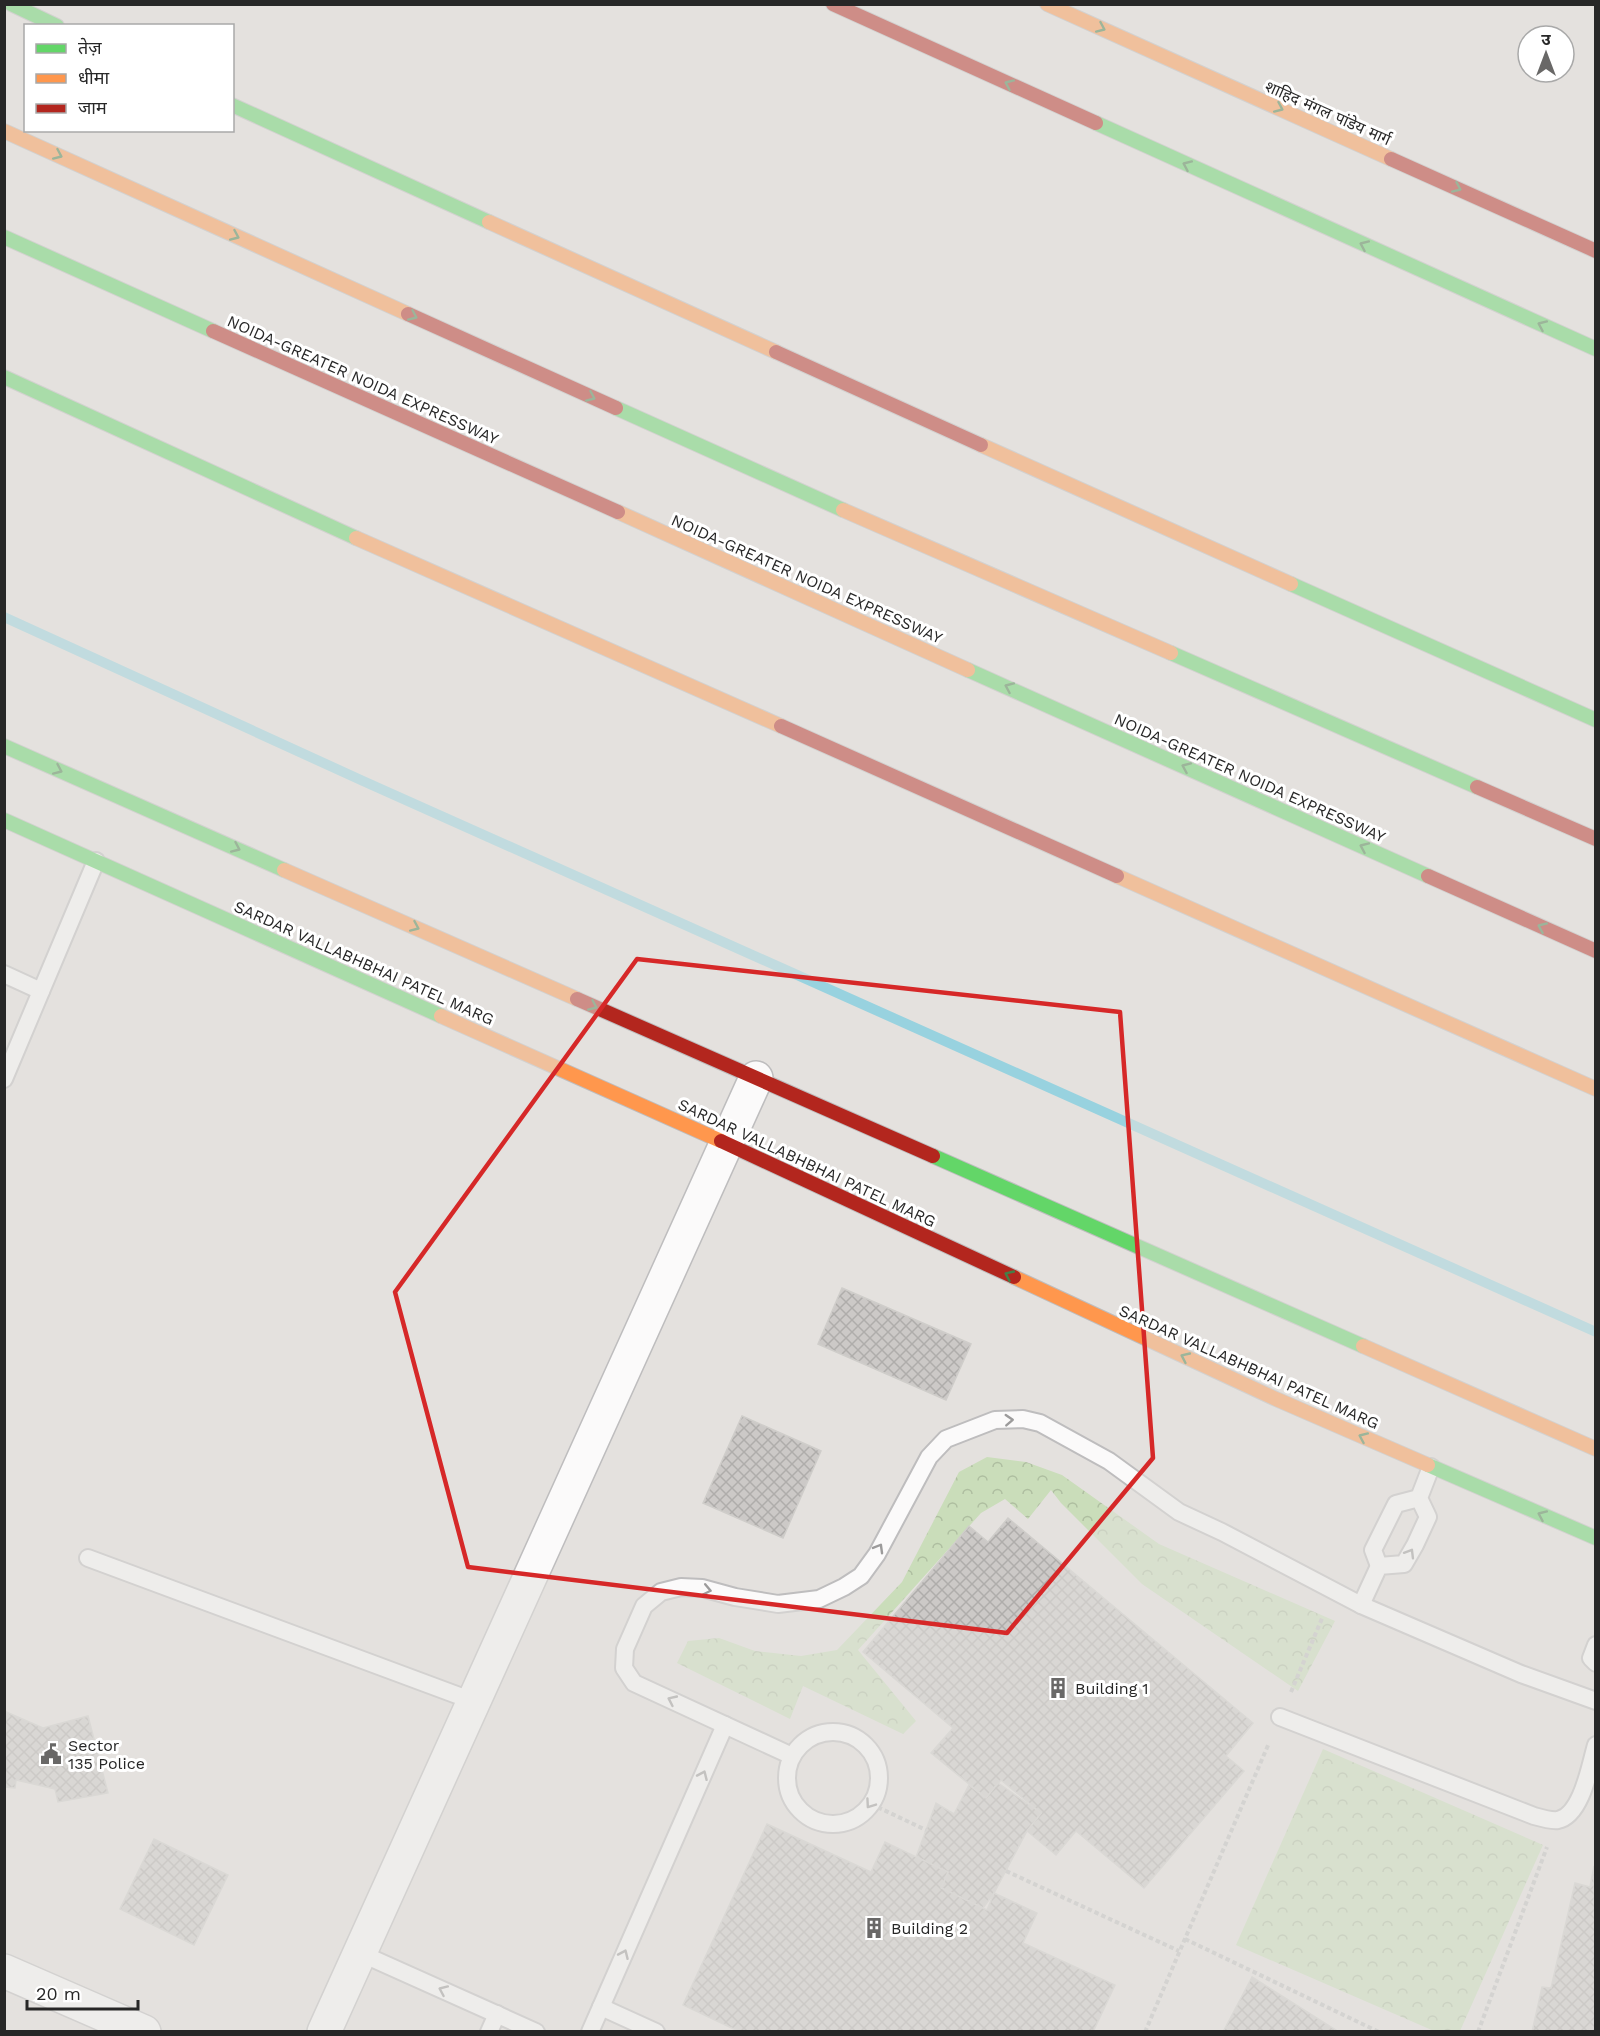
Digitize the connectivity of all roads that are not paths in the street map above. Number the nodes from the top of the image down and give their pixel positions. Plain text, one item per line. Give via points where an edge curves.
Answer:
1 (11, 4) edge
2 (833, 4) edge
3 (1047, 4) edge
4 (53, 24) edge
5 (234, 106) edge
6 (4, 131) edge
7 (4, 237) edge
8 (1596, 251) edge
9 (1596, 349) edge
10 (4, 377) edge
11 (1596, 720) edge
12 (4, 746) edge
13 (4, 820) edge
14 (1596, 839) edge
15 (96, 861) junction
16 (1596, 951) edge
17 (4, 974) edge
18 (41, 991) junction
19 (756, 1078) junction
20 (4, 1079) edge
21 (1596, 1089) edge
22 (726, 1143) junction
23 (1596, 1449) edge
24 (1431, 1467) junction
25 (1419, 1498) junction
26 (1596, 1538) edge
27 (88, 1558) dead end
28 (1379, 1566) junction
29 (1361, 1605) junction
30 (1596, 1645) edge
31 (1596, 1663) edge
32 (1595, 1699) edge
33 (473, 1701) junction
34 (1280, 1717) road end
35 (725, 1725) junction
36 (1596, 1745) edge
37 (792, 1756) junction
38 (1590, 1785) edge
39 (360, 1953) junction
40 (4, 1971) edge
41 (601, 2007) junction
42 (497, 2014) junction
43 (144, 2031) edge
44 (324, 2031) edge
45 (489, 2031) edge
46 (536, 2031) edge
47 (590, 2031) edge
48 (656, 2031) edge

1 - 4 main road
9 -> 2 main road
3 -> 8 main road, शाहिद मंगल पांडेय मार्ग
5 - 11 main road via 954,434
6 -> 14 main road via 786,486
16 -> 7 main road, NOIDA-GREATER NOIDA EXPRESSWAY
10 - 21 main road
12 -> 19 main road
13 - 15 main road, SARDAR VALLABHBHAI PATEL MARG
15 - 18 lane
15 - 22 main road, SARDAR VALLABHBHAI PATEL MARG
17 - 18 lane
18 - 20 lane
19 - 22 street
19 - 23 main road
24 -> 22 main road, SARDAR VALLABHBHAI PATEL MARG
22 - 33 street
24 - 25 lane
26 -> 24 main road, SARDAR VALLABHBHAI PATEL MARG
25 - 28 lane via 1396,1504 1373,1550
28 -> 25 lane via 1404,1564 1428,1517
27 - 33 lane
28 - 29 lane
29 - 32 lane via 1521,1674
35 -> 29 lane via 634,1683 624,1668 625,1649 644,1606 661,1592 681,1587 778,1604 819,1599 844,1587 861,1576 877,1554 929,1457 946,1439 995,1420 1040,1423 1108,1461 1179,1512
30 - 31 lane via 1591,1658
33 - 39 street
34 - 38 lane via 1534,1816 1557,1820 1574,1809
35 - 37 lane
41 -> 35 lane
36 - 38 lane
37 -> 37 lane via 802,1743 818,1734 836,1732 853,1736 868,1747 877,1762 880,1780 876,1798 865,1813 849,1822 813,1820 798,1809 789,1793 786,1776
42 -> 39 lane
39 - 44 street
40 - 43 street
41 - 47 lane
41 - 48 lane
42 - 45 lane
42 - 46 lane

